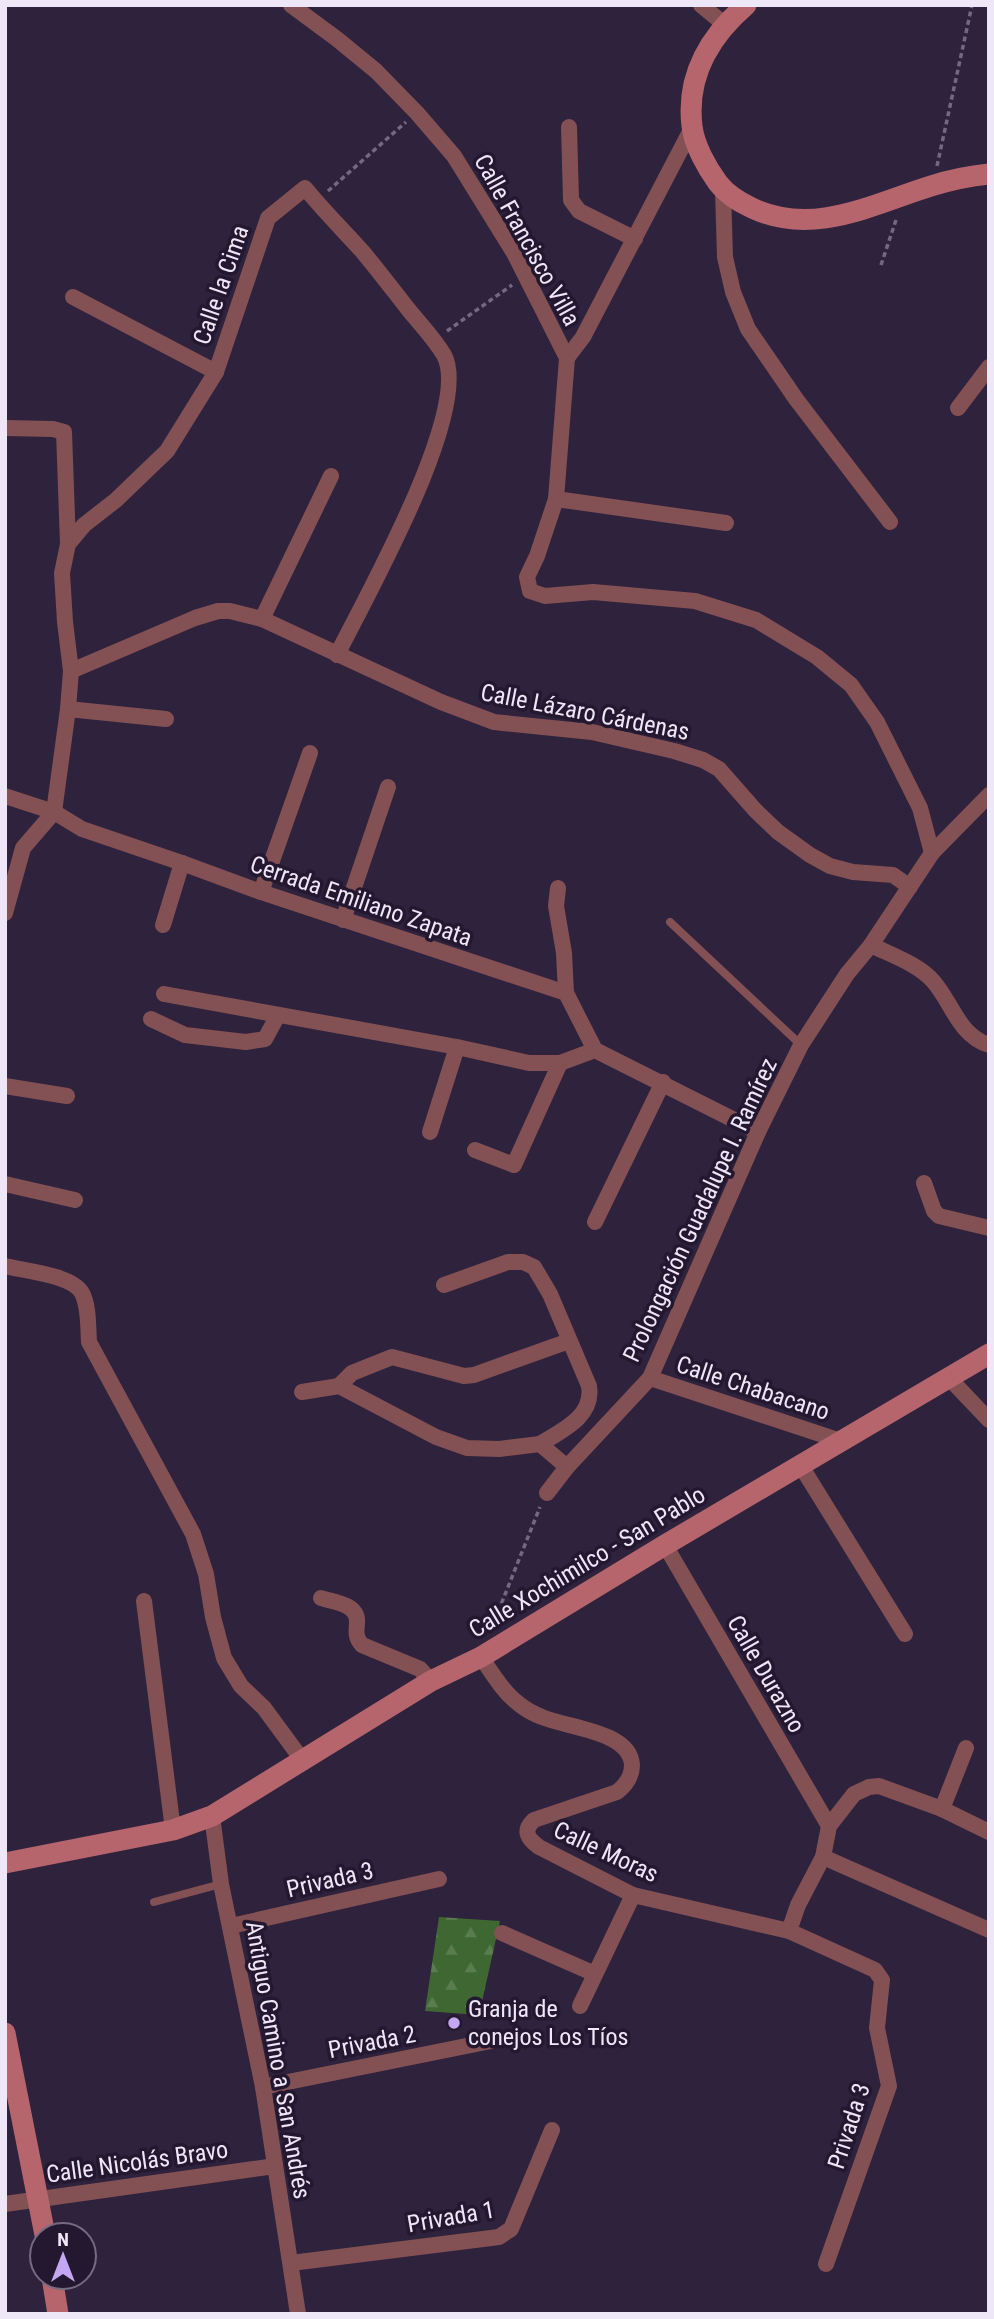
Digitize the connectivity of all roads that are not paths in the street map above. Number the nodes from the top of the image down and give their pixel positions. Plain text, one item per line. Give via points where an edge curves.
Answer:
1 (291, 5) edge
2 (701, 5) edge
3 (746, 5) edge
4 (724, 24) junction
5 (569, 127) dead end
6 (692, 128) junction
7 (989, 174) edge
8 (723, 190) junction
9 (635, 239) junction
10 (73, 296) dead end
11 (567, 358) junction
12 (989, 367) edge
13 (216, 372) junction
14 (958, 408) dead end
15 (5, 428) edge
16 (331, 476) dead end
17 (556, 499) junction
18 (890, 522) dead end
19 (726, 523) dead end
20 (68, 544) junction
21 (262, 619) junction
22 (337, 655) junction
23 (71, 671) junction
24 (68, 709) junction
25 (166, 719) dead end
26 (310, 752) dead end
27 (388, 787) dead end
28 (989, 795) edge
29 (5, 796) edge
30 (54, 812) junction
31 (932, 853) junction
32 (182, 863) junction
33 (910, 887) junction
34 (558, 888) dead end
35 (261, 892) junction
36 (5, 913) edge
37 (343, 920) junction
38 (670, 922) dead end
39 (163, 925) dead end
40 (871, 945) junction
41 (566, 993) junction
42 (164, 994) dead end
43 (278, 1015) junction
44 (151, 1019) dead end
45 (801, 1045) junction
46 (989, 1045) edge
47 (457, 1047) junction
48 (595, 1050) junction
49 (560, 1063) junction
50 (663, 1082) junction
51 (5, 1086) edge
52 (68, 1096) dead end
53 (430, 1132) dead end
54 (758, 1132) junction
55 (475, 1150) dead end
56 (924, 1183) dead end
57 (5, 1184) edge
58 (75, 1200) dead end
59 (595, 1222) dead end
60 (989, 1228) edge
61 (5, 1266) edge
62 (444, 1285) dead end
63 (569, 1341) junction
64 (989, 1354) edge
65 (650, 1378) junction
66 (949, 1378) junction
67 (339, 1385) junction
68 (302, 1392) dead end
69 (989, 1420) edge
70 (841, 1441) junction
71 (540, 1444) junction
72 (801, 1466) junction
73 (567, 1467) junction
74 (547, 1493) road end
75 (665, 1545) junction
76 (321, 1598) dead end
77 (144, 1601) dead end
78 (905, 1634) dead end
79 (481, 1657) junction
80 (430, 1681) junction
81 (967, 1748) dead end
82 (303, 1761) junction
83 (942, 1809) junction
84 (212, 1816) junction
85 (829, 1826) junction
86 (173, 1830) junction
87 (989, 1832) edge
88 (823, 1857) junction
89 (5, 1863) edge
90 (439, 1879) dead end
91 (221, 1884) junction
92 (633, 1895) junction
93 (154, 1902) dead end
94 (231, 1926) junction
95 (989, 1930) edge
96 (789, 1931) junction
97 (502, 1933) dead end
98 (595, 1975) junction
99 (580, 2006) dead end
100 (5, 2033) edge
101 (491, 2041) dead end
102 (263, 2087) junction
103 (552, 2130) dead end
104 (275, 2166) junction
105 (39, 2198) junction
106 (5, 2204) edge
107 (43, 2221) edge
108 (291, 2263) junction
109 (827, 2264) dead end
110 (54, 2291) edge
111 (58, 2314) edge
112 (298, 2314) edge

1 - 11 street, Calle Francisco Villa via 376,71 454,156 514,253
2 - 4 street
3 - 4 main road
4 - 6 main road via 695,77
5 - 9 street via 571,200 579,211
6 - 8 main road via 709,171
6 - 9 street, Calle Francisco Villa
7 - 8 main road via 932,186 833,218 797,220 762,213
8 - 18 street via 724,257 748,329
9 - 11 street, Calle Francisco Villa
10 - 13 street
11 - 17 street, Calle Francisco Villa
12 - 14 street
13 - 20 street, Calle la Cima via 167,451
13 - 22 street, Calle la Cima via 268,218 305,188 362,251 445,358 448,382 435,443 414,500
15 - 20 street via 64,432
16 - 21 street
17 - 19 street
17 - 31 street, Calle Francisco Villa via 527,577 530,591 545,596 593,592 695,601 756,620 817,657 851,685 877,722 919,808
20 - 23 street via 62,573
21 - 22 street, Calle Lázaro Cárdenas
21 - 23 street, Calle Lázaro Cárdenas via 218,611
22 - 33 street, Calle Lázaro Cárdenas via 494,722 592,732 703,760 719,769 778,832 810,855 853,872 893,875
23 - 24 street
24 - 25 street
24 - 30 street
26 - 35 street
27 - 37 street
28 - 31 street, Prolongación Guadalupe I. Ramírez
29 - 30 street, Cerrada Emiliano Zapata
30 - 32 street, Cerrada Emiliano Zapata via 82,829
30 - 36 street via 23,848
31 - 33 street, Prolongación Guadalupe I. Ramírez
32 - 35 street, Cerrada Emiliano Zapata
32 - 39 street
33 - 40 street, Prolongación Guadalupe I. Ramírez
34 - 41 street
35 - 37 street, Cerrada Emiliano Zapata
37 - 41 street, Cerrada Emiliano Zapata
38 - 45 lane
40 - 45 street, Prolongación Guadalupe I. Ramírez
40 - 46 street via 933,981 958,1022 979,1042
41 - 48 street
42 - 43 street
43 - 44 street via 265,1039 246,1042 185,1035
43 - 47 street
45 - 54 street, Prolongación Guadalupe I. Ramírez
47 - 49 street via 529,1063
47 - 53 street
48 - 49 street
48 - 50 street
49 - 55 street via 514,1165
50 - 54 street
50 - 59 street
51 - 52 street
54 - 65 street, Prolongación Guadalupe I. Ramírez
56 - 60 street via 939,1216
57 - 58 street
61 - 82 street via 71,1281 82,1293 89,1342 193,1534 224,1658 241,1686 264,1708
62 - 63 street via 508,1262 523,1262 534,1267 550,1294
63 - 67 street via 464,1376 392,1357 352,1373
63 - 71 street via 592,1398 569,1426
64 - 66 main road, Calle Xochimilco - San Pablo
65 - 70 street, Calle Chabacano
65 - 73 street, Prolongación Guadalupe I. Ramírez
66 - 69 street
66 - 70 main road, Calle Xochimilco - San Pablo
67 - 68 street
67 - 71 street via 436,1437 467,1448
70 - 72 main road, Calle Xochimilco - San Pablo
71 - 73 street
72 - 75 main road, Calle Xochimilco - San Pablo
72 - 78 street
73 - 74 street, Prolongación Guadalupe I. Ramírez
75 - 79 main road, Calle Xochimilco - San Pablo
75 - 85 street, Calle Durazno
76 - 80 street via 355,1611 356,1637 362,1645 421,1669
77 - 86 street
79 - 80 main road, Calle Xochimilco - San Pablo
79 - 92 street, Calle Moras via 517,1703 541,1717 604,1735 625,1746 632,1770 627,1785 534,1820 526,1832 539,1847
80 - 82 main road, Calle Xochimilco - San Pablo
81 - 83 street
82 - 84 main road, Calle Xochimilco - San Pablo
83 - 85 street via 879,1786 869,1787 854,1794
83 - 87 street
84 - 86 main road, Calle Xochimilco - San Pablo
84 - 91 street, Antiguo Camino a San Andrés
85 - 88 street
86 - 89 main road, Calle Xochimilco - San Pablo
88 - 95 street
88 - 96 street via 797,1905
90 - 94 street, Privada 3
91 - 93 lane
91 - 94 street, Antiguo Camino a San Andrés
92 - 96 street, Calle Moras
92 - 98 street
94 - 102 street, Antiguo Camino a San Andrés
96 - 109 street, Privada 3 via 875,1970 882,1980 877,2028 889,2086
97 - 98 street
98 - 99 street
100 - 105 main road
101 - 102 street, Privada 2
102 - 104 street, Antiguo Camino a San Andrés
103 - 108 street, Privada 1 via 511,2230 499,2237
104 - 105 street, Calle Nicolás Bravo
104 - 108 street, Antiguo Camino a San Andrés
105 - 106 street, Calle Nicolás Bravo
105 - 107 main road
108 - 112 street, Antiguo Camino a San Andrés
110 - 111 main road

